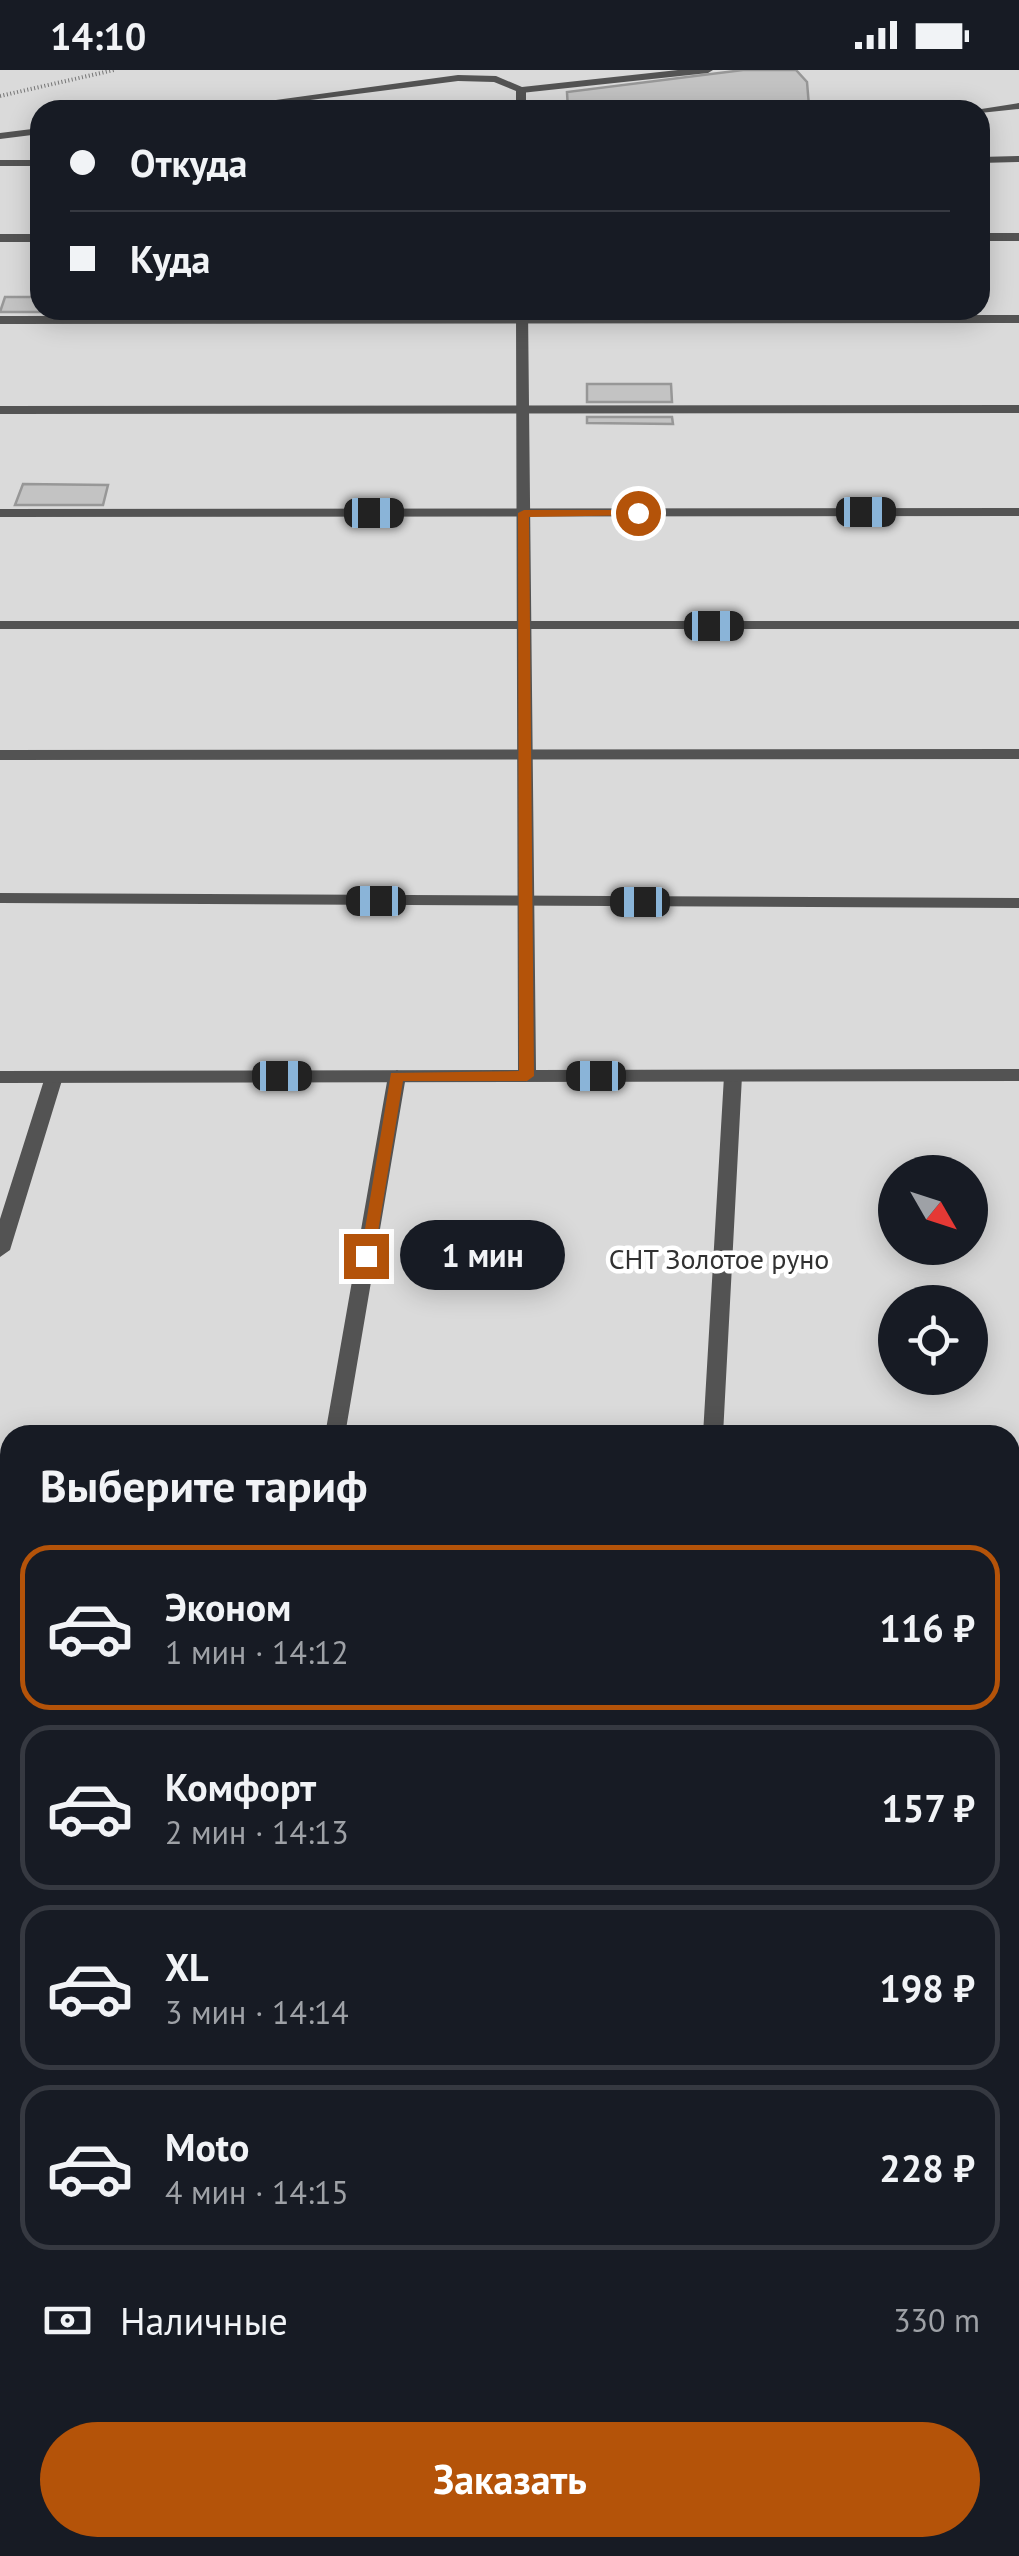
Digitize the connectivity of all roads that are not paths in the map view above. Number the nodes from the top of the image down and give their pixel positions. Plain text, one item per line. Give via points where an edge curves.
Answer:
1 (708, 70) edge
2 (522, 90) junction
3 (286, 100) edge
4 (522, 100) edge
5 (1019, 106) edge
6 (990, 109) edge
7 (30, 132) edge
8 (0, 136) edge
9 (1019, 159) edge
10 (990, 160) edge
11 (0, 162) edge
12 (30, 163) edge
13 (990, 237) edge
14 (1019, 237) edge
15 (0, 238) edge
16 (30, 238) edge
17 (990, 319) edge
18 (1019, 319) edge
19 (0, 320) edge
20 (30, 320) edge
21 (522, 320) edge
22 (1019, 409) edge
23 (0, 410) edge
24 (523, 410) junction
25 (1019, 512) edge
26 (0, 513) edge
27 (524, 513) junction
28 (0, 625) edge
29 (1019, 625) edge
30 (524, 626) junction
31 (525, 754) junction
32 (1019, 754) edge
33 (0, 755) edge
34 (0, 898) edge
35 (526, 902) junction
36 (1019, 903) edge
37 (1019, 1075) edge
38 (54, 1076) junction
39 (396, 1076) junction
40 (527, 1076) junction
41 (733, 1076) junction
42 (0, 1077) edge
43 (0, 1250) edge
44 (337, 1425) edge
45 (714, 1425) edge

1 - 2 street
2 - 3 street via 496,80 458,78
2 - 4 street
5 - 6 street
7 - 8 street
9 - 10 street
11 - 12 street
13 - 14 street
15 - 16 street
17 - 18 street
19 - 20 street
21 - 24 street
22 - 24 street
23 - 24 street
24 - 27 street
25 - 27 street
26 - 27 street
27 - 30 street
28 - 30 street
29 - 30 street
30 - 31 street
31 - 32 street
31 - 33 street
31 - 35 street
34 - 35 street
35 - 36 street
35 - 40 street
37 - 41 street
38 - 39 street
38 - 42 street
38 - 43 street
39 - 40 street
39 - 44 street
40 - 41 street
41 - 45 street

